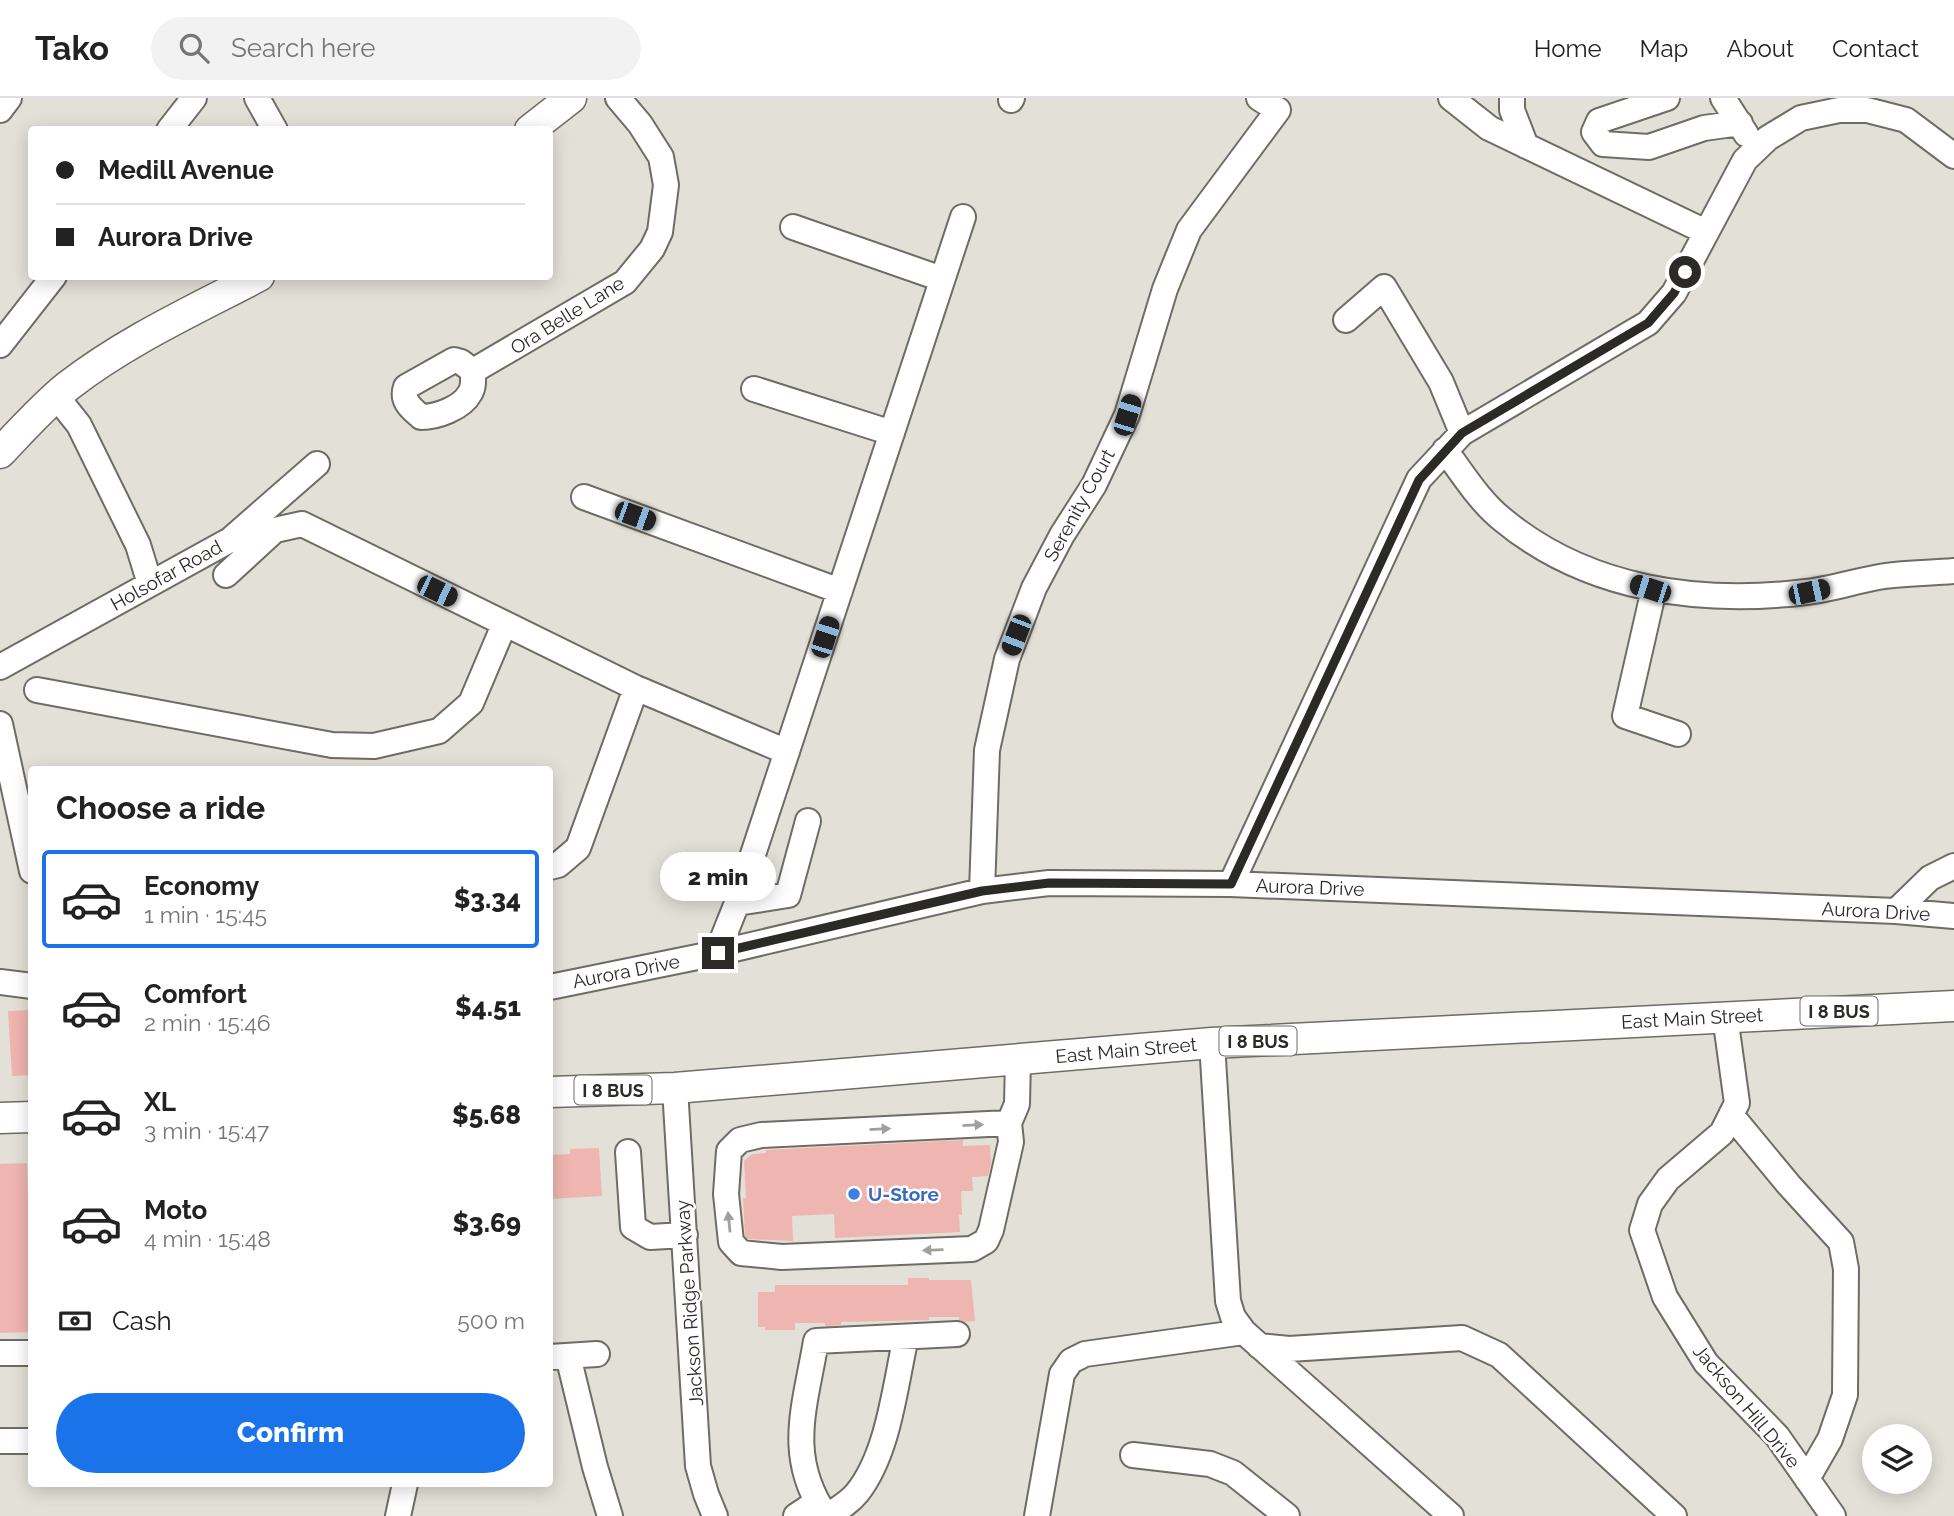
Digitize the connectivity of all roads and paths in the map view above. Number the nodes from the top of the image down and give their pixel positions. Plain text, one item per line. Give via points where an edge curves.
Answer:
1 (9, 98) edge
2 (194, 98) edge
3 (257, 98) edge
4 (571, 98) edge
5 (618, 98) edge
6 (1451, 98) edge
7 (1512, 98) edge
8 (1667, 98) edge
9 (1723, 98) edge
10 (1269, 104) edge
11 (1885, 106) edge
12 (1474, 107) edge
13 (1814, 107) edge
14 (0, 110) edge
15 (1740, 123) junction
16 (172, 126) edge
17 (273, 126) edge
18 (535, 126) edge
19 (1526, 146) junction
20 (1756, 149) junction
21 (1954, 156) edge
22 (963, 217) dead end
23 (793, 227) dead end
24 (1706, 232) junction
25 (942, 279) junction
26 (51, 280) edge
27 (251, 280) edge
28 (1346, 320) dead end
29 (0, 345) edge
30 (473, 371) dead end
31 (754, 389) dead end
32 (56, 396) junction
33 (892, 433) junction
34 (1453, 442) junction
35 (0, 453) edge
36 (317, 464) dead end
37 (584, 497) dead end
38 (1954, 571) edge
39 (226, 575) dead end
40 (149, 584) junction
41 (1654, 589) junction
42 (840, 591) junction
43 (504, 625) junction
44 (0, 667) edge
45 (636, 688) junction
46 (37, 690) dead end
47 (0, 724) edge
48 (1678, 734) dead end
49 (787, 752) junction
50 (808, 821) dead end
51 (28, 853) edge
52 (553, 866) edge
53 (1954, 866) edge
54 (1231, 884) junction
55 (982, 891) junction
56 (737, 903) junction
57 (1896, 911) junction
58 (1954, 916) edge
59 (718, 953) junction
60 (0, 982) edge
61 (28, 986) edge
62 (553, 986) edge
63 (1954, 1006) edge
64 (1725, 1016) junction
65 (1212, 1043) junction
66 (1018, 1059) junction
67 (675, 1088) junction
68 (553, 1092) edge
69 (1731, 1115) junction
70 (28, 1117) edge
71 (0, 1118) edge
72 (1009, 1123) junction
73 (628, 1152) dead end
74 (685, 1235) junction
75 (957, 1334) dead end
76 (906, 1337) junction
77 (1251, 1339) junction
78 (0, 1353) edge
79 (28, 1353) edge
80 (597, 1354) dead end
81 (559, 1357) edge
82 (0, 1441) edge
83 (28, 1441) edge
84 (1133, 1455) dead end
85 (1807, 1479) junction
86 (404, 1487) edge
87 (823, 1512) edge
88 (398, 1516) edge
89 (610, 1516) edge
90 (715, 1516) edge
91 (796, 1516) edge
92 (1037, 1516) edge
93 (1287, 1516) edge
94 (1451, 1516) edge
95 (1674, 1516) edge
96 (1833, 1516) edge

1 - 14 street
2 - 16 street
3 - 17 street
4 - 18 main road
5 - 30 street, Ora Belle Lane via 661,157 666,185 660,232 652,249 625,282
6 - 12 street
7 - 19 street
8 - 15 street via 1599,121 1594,132 1603,144 1649,147 1704,128
9 - 15 street
10 - 55 street, Serenity Court via 1189,230 1164,289 1127,415 1094,485 1034,588 1007,659 987,750
11 - 13 street via 1867,110
11 - 21 street
12 - 19 street via 1489,128
13 - 20 street
15 - 20 street
19 - 24 street
20 - 24 street via 1745,160
22 - 25 street
23 - 25 street
24 - 34 street via 1674,293 1648,323
25 - 33 street
26 - 29 street
27 - 32 main road via 131,343
28 - 34 street via 1384,288 1441,382
31 - 33 street
32 - 35 main road
32 - 40 street via 79,425 138,545
33 - 42 street
34 - 41 street via 1480,498 1503,520 1563,561
34 - 54 street via 1419,480
36 - 40 street, Holsofar Road via 230,540
37 - 42 street
38 - 41 street via 1884,576 1809,592 1762,596 1704,596
39 - 43 street via 275,530 302,524
40 - 44 street, Holsofar Road
41 - 48 street via 1625,716
42 - 49 street
43 - 45 street
43 - 46 street via 471,703 439,731 374,746 332,745
45 - 49 street
45 - 52 street via 578,848
47 - 51 street
49 - 56 street
50 - 56 street via 788,895
53 - 57 street via 1930,878
54 - 55 street, Aurora Drive via 1049,883
54 - 57 street, Aurora Drive
55 - 59 street, Aurora Drive
56 - 59 street
57 - 58 street, Aurora Drive
59 - 62 street, Aurora Drive
60 - 61 street
63 - 64 main road, East Main Street / I 8 BUS
64 - 65 main road, East Main Street / I 8 BUS
64 - 69 street via 1737,1102
65 - 66 main road, East Main Street / I 8 BUS
65 - 77 street via 1228,1301 1233,1317
66 - 67 main road, East Main Street / I 8 BUS
66 - 72 street via 1017,1104
67 - 68 main road, East Main Street / I 8 BUS
67 - 74 street, Jackson Ridge Parkway
69 - 85 street via 1841,1242 1846,1269 1845,1395 1830,1439
69 - 85 street, Jackson Hill Drive via 1722,1133 1668,1179 1650,1204 1642,1230 1665,1297 1706,1363 1777,1436
70 - 71 main road
72 -> 72 street via 1011,1142 991,1230 986,1241 972,1249 782,1257 741,1253 731,1242 726,1194 729,1151 740,1140 761,1135
73 - 74 street via 633,1227 650,1237
74 - 90 street, Jackson Ridge Parkway via 698,1466
75 - 76 street
76 - 87 street via 877,1456 856,1494
76 - 87 street via 816,1341 801,1451 808,1487
77 - 92 street via 1085,1354 1071,1361 1062,1374
77 - 94 street
77 - 95 street via 1289,1349 1462,1338 1499,1355
78 - 79 street
80 - 81 street
81 - 89 street
82 - 83 street
84 - 93 street via 1210,1464 1233,1474
85 - 96 street, Jackson Hill Drive
86 - 88 street
87 - 91 street

